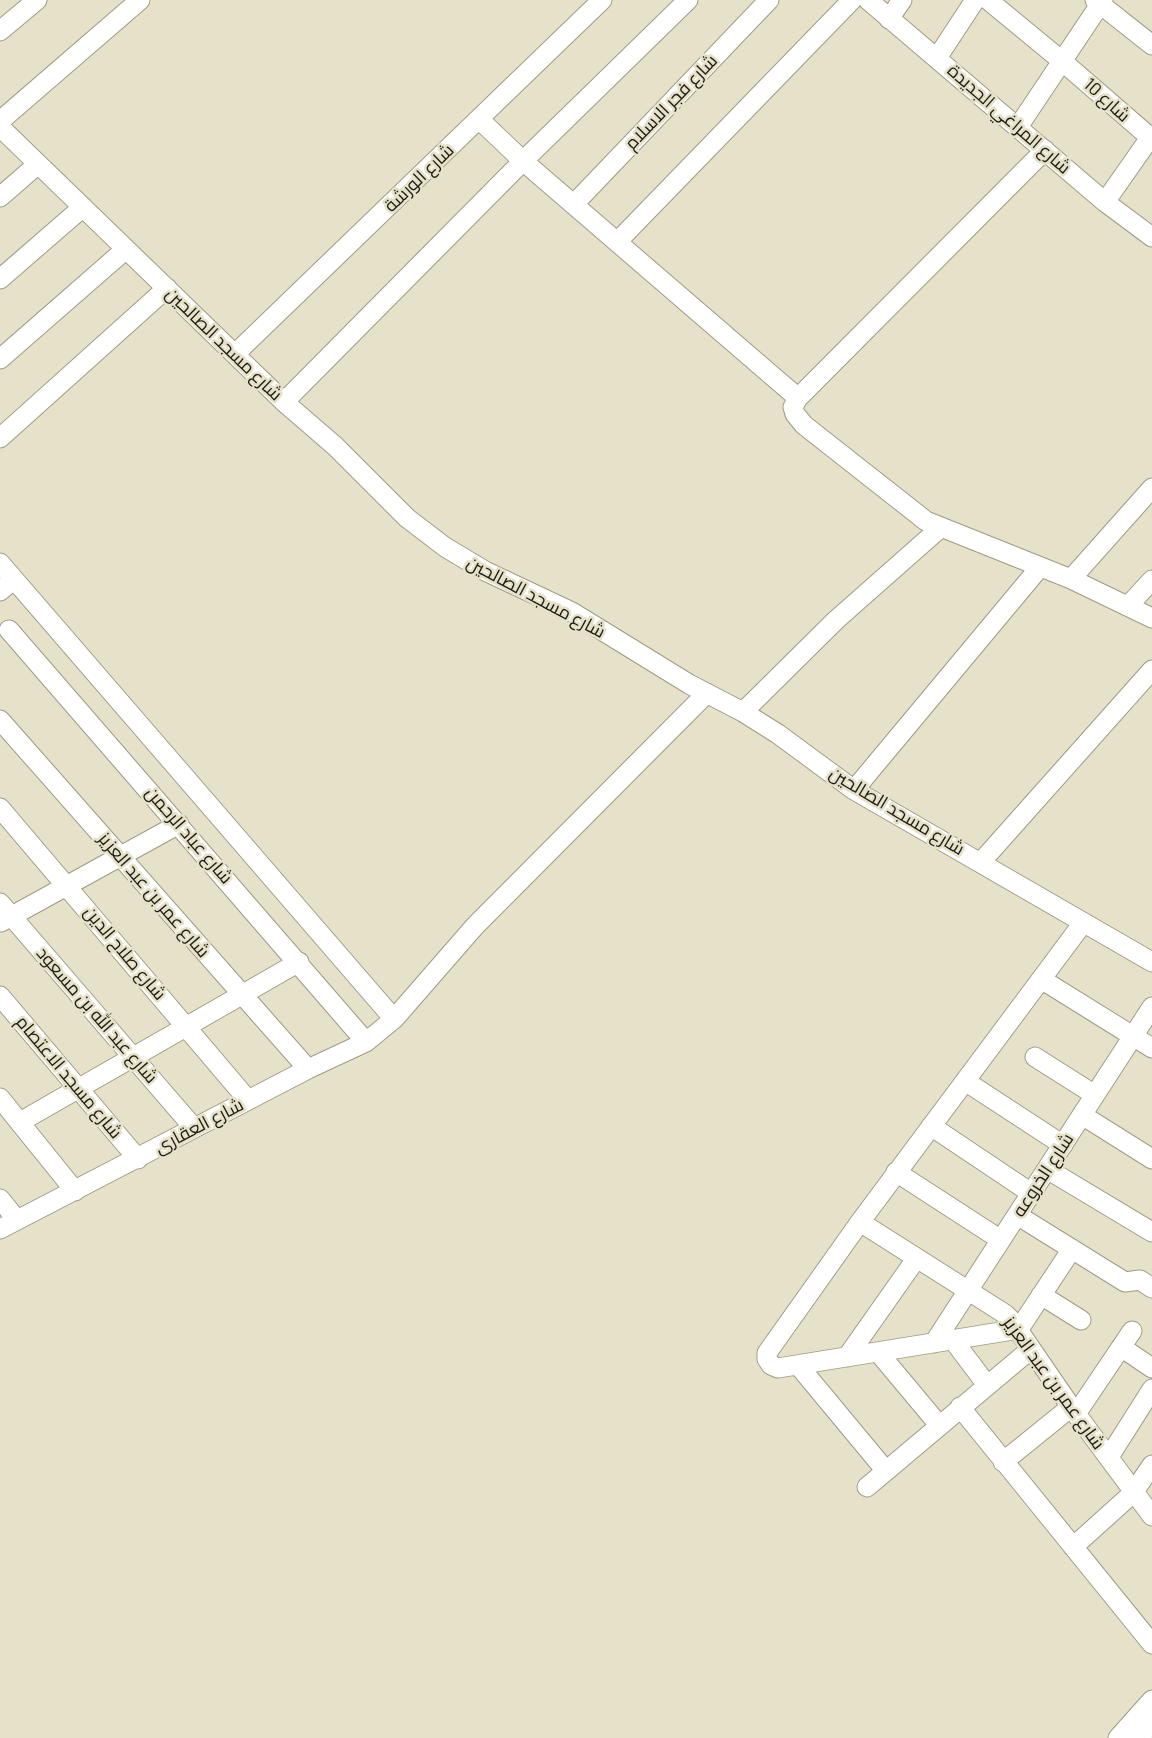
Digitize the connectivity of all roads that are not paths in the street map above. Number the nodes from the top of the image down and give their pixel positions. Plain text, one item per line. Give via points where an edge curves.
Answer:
1 (36, 0) edge
2 (140, 0) edge
3 (602, 0) edge
4 (688, 0) edge
5 (769, 0) edge
6 (852, 0) edge
7 (868, 0) edge
8 (902, 0) edge
9 (975, 0) edge
10 (988, 0) edge
11 (1100, 1) edge
12 (889, 19) junction
13 (0, 31) edge
14 (1152, 45) edge
15 (937, 58) junction
16 (1062, 60) junction
17 (480, 120) junction
18 (0, 121) edge
19 (0, 127) edge
20 (1018, 127) junction
21 (1151, 138) edge
22 (1045, 150) junction
23 (523, 161) junction
24 (38, 164) junction
25 (0, 198) edge
26 (1105, 202) junction
27 (574, 204) junction
28 (83, 208) junction
29 (1152, 237) edge
30 (617, 242) junction
31 (126, 249) junction
32 (0, 279) edge
33 (167, 288) junction
34 (235, 354) junction
35 (0, 359) edge
36 (798, 398) junction
37 (284, 402) junction
38 (0, 438) edge
39 (1152, 488) edge
40 (939, 529) junction
41 (0, 563) edge
42 (1040, 567) junction
43 (1071, 579) junction
44 (1152, 580) edge
45 (7, 585) edge
46 (1129, 605) junction
47 (1152, 618) edge
48 (9, 630) dead end
49 (1152, 670) edge
50 (707, 693) junction
51 (742, 712) junction
52 (0, 720) edge
53 (854, 790) junction
54 (0, 808) edge
55 (179, 824) junction
56 (120, 856) junction
57 (981, 862) junction
58 (68, 886) junction
59 (4, 914) edge
60 (1083, 922) junction
61 (299, 962) junction
62 (1152, 962) edge
63 (1042, 978) junction
64 (242, 994) junction
65 (0, 996) edge
66 (1152, 1007) edge
67 (394, 1018) junction
68 (187, 1026) junction
69 (1133, 1036) junction
70 (366, 1042) junction
71 (1152, 1048) edge
72 (134, 1057) junction
73 (1035, 1057) dead end
74 (308, 1069) junction
75 (965, 1081) junction
76 (78, 1088) junction
77 (1095, 1095) junction
78 (0, 1098) edge
79 (248, 1100) junction
80 (1082, 1115) junction
81 (20, 1122) junction
82 (931, 1126) junction
83 (194, 1128) junction
84 (1063, 1145) junction
85 (138, 1159) junction
86 (1152, 1159) edge
87 (1047, 1168) junction
88 (896, 1172) junction
89 (75, 1191) junction
90 (1031, 1193) junction
91 (0, 1199) edge
92 (1017, 1214) junction
93 (17, 1220) junction
94 (860, 1222) junction
95 (0, 1229) edge
96 (1152, 1232) edge
97 (1001, 1240) junction
98 (1072, 1249) junction
99 (916, 1259) junction
100 (1152, 1288) edge
101 (968, 1291) junction
102 (1041, 1295) junction
103 (1081, 1320) dead end
104 (1019, 1329) junction
105 (1132, 1331) dead end
106 (953, 1340) junction
107 (934, 1343) junction
108 (1121, 1347) junction
109 (1031, 1349) junction
110 (878, 1352) junction
111 (847, 1357) junction
112 (798, 1365) junction
113 (1152, 1368) edge
114 (986, 1385) junction
115 (1152, 1389) edge
116 (960, 1407) junction
117 (1074, 1411) junction
118 (939, 1425) junction
119 (1108, 1457) junction
120 (1003, 1462) junction
121 (1152, 1465) edge
122 (886, 1471) junction
123 (867, 1487) dead end
124 (1133, 1493) junction
125 (1152, 1516) edge
126 (1073, 1547) junction
127 (1152, 1644) edge
128 (1152, 1700) edge
129 (1152, 1723) edge
130 (1118, 1738) edge
131 (1139, 1738) edge

1 - 13 street
2 - 18 street
3 - 17 street, شارع الورشة
4 - 23 street
5 - 27 street, شارع فجر الاسلام
6 - 30 street
7 - 12 street, شارع المراغي الجديدة
8 - 12 street
9 - 15 street
10 - 16 street, شارع 10
11 - 14 street
11 - 16 street
12 - 15 street, شارع المراغي الجديدة
15 - 20 street, شارع المراغي الجديدة
16 - 20 street
16 - 21 street, شارع 10
17 - 23 street
17 - 34 street, شارع الورشة
19 - 24 street, شارع مسجد الصالحين
20 - 22 street, شارع المراغي الجديدة
21 - 26 street
22 - 26 street, شارع المراغي الجديدة
22 - 36 street
23 - 27 street
23 - 37 street
24 - 25 street
24 - 28 street, شارع مسجد الصالحين
26 - 29 street, شارع المراغي الجديدة
27 - 30 street
28 - 31 street, شارع مسجد الصالحين
28 - 32 street
30 - 36 street
31 - 33 street, شارع مسجد الصالحين
31 - 35 street
33 - 34 street, شارع مسجد الصالحين
33 - 38 street
34 - 37 street, شارع مسجد الصالحين
36 - 40 street via 793,408 799,419
37 - 50 street, شارع مسجد الصالحين via 335,446 407,518 445,547 485,571 572,612
39 - 43 street
40 - 42 street
40 - 51 street via 836,620
41 - 45 street
42 - 43 street
42 - 53 street
43 - 46 street
44 - 46 street
45 - 67 street
46 - 47 street
48 - 55 street, شارع عباد الرحمن
49 - 57 street
50 - 51 street, شارع مسجد الصالحين
50 - 67 street, شارع العقارى via 475,926
51 - 53 street, شارع مسجد الصالحين via 778,734
52 - 56 street, شارع عمر بن عبد العزيز
53 - 57 street, شارع مسجد الصالحين
54 - 58 street, شارع صلاح الدين
55 - 56 street
55 - 61 street, شارع عباد الرحمن
56 - 58 street
56 - 64 street, شارع عمر بن عبد العزيز
57 - 60 street, شارع مسجد الصالحين
58 - 59 street
58 - 68 street, شارع صلاح الدين
59 - 72 street, شارع عبد الله بن مسعود
60 - 62 street, شارع مسجد الصالحين
60 - 63 street
61 - 64 street
61 - 70 street, شارع عباد الرحمن
63 - 69 street
63 - 75 street
64 - 68 street
64 - 74 street, شارع عمر بن عبد العزيز
65 - 76 street, شارع مسجد الاعتصام
66 - 69 street, شارع الخروعه
67 - 70 street, شارع العقارى
68 - 72 street
68 - 79 street, شارع صلاح الدين
69 - 71 street
69 - 77 street, شارع الخروعه
70 - 74 street, شارع العقارى
72 - 76 street
72 - 83 street, شارع عبد الله بن مسعود
73 - 77 street
74 - 79 street, شارع العقارى
75 - 82 street
75 - 84 street
76 - 81 street
76 - 85 street, شارع مسجد الاعتصام
77 - 80 street, شارع الخروعه
78 - 81 street
79 - 83 street, شارع العقارى
80 - 84 street, شارع الخروعه
80 - 86 street
81 - 89 street
82 - 88 street
82 - 90 street
83 - 85 street, شارع العقارى
84 - 87 street, شارع الخروعه
85 - 89 street, شارع العقارى
87 - 90 street, شارع الخروعه
87 - 96 street
88 - 94 street
88 - 97 street
89 - 93 street, شارع العقارى
90 - 92 street, شارع الخروعه
91 - 93 street
92 - 97 street, شارع الخروعه
92 - 98 street
93 - 95 street, شارع العقارى
94 - 99 street, شارع عمر بن عبد العزيز
94 - 112 street via 767,1353 771,1365 778,1368
97 - 101 street, شارع الخروعه
98 - 100 street via 1125,1282 1140,1280
98 - 102 street
99 - 101 street, شارع عمر بن عبد العزيز
99 - 111 street
101 - 104 street, شارع عمر بن عبد العزيز via 1005,1314
101 - 107 street, شارع الخروعه
102 - 103 street
102 - 104 street
104 - 106 street
104 - 109 street, شارع عمر بن عبد العزيز
105 - 108 street
106 - 107 street
106 - 114 street
107 - 110 street
108 - 113 street
108 - 117 street
109 - 114 street
109 - 117 street, شارع عمر بن عبد العزيز
110 - 111 street
110 - 118 street
111 - 112 street
112 - 122 street
114 - 116 street
115 - 119 street
116 - 118 street
116 - 120 street
117 - 119 street, شارع عمر بن عبد العزيز
117 - 120 street
118 - 122 street
119 - 124 street, شارع عمر بن عبد العزيز
120 - 126 street
121 - 124 street
122 - 123 street
124 - 125 street, شارع عمر بن عبد العزيز
124 - 126 street
126 - 127 street
128 - 130 street
129 - 131 street

